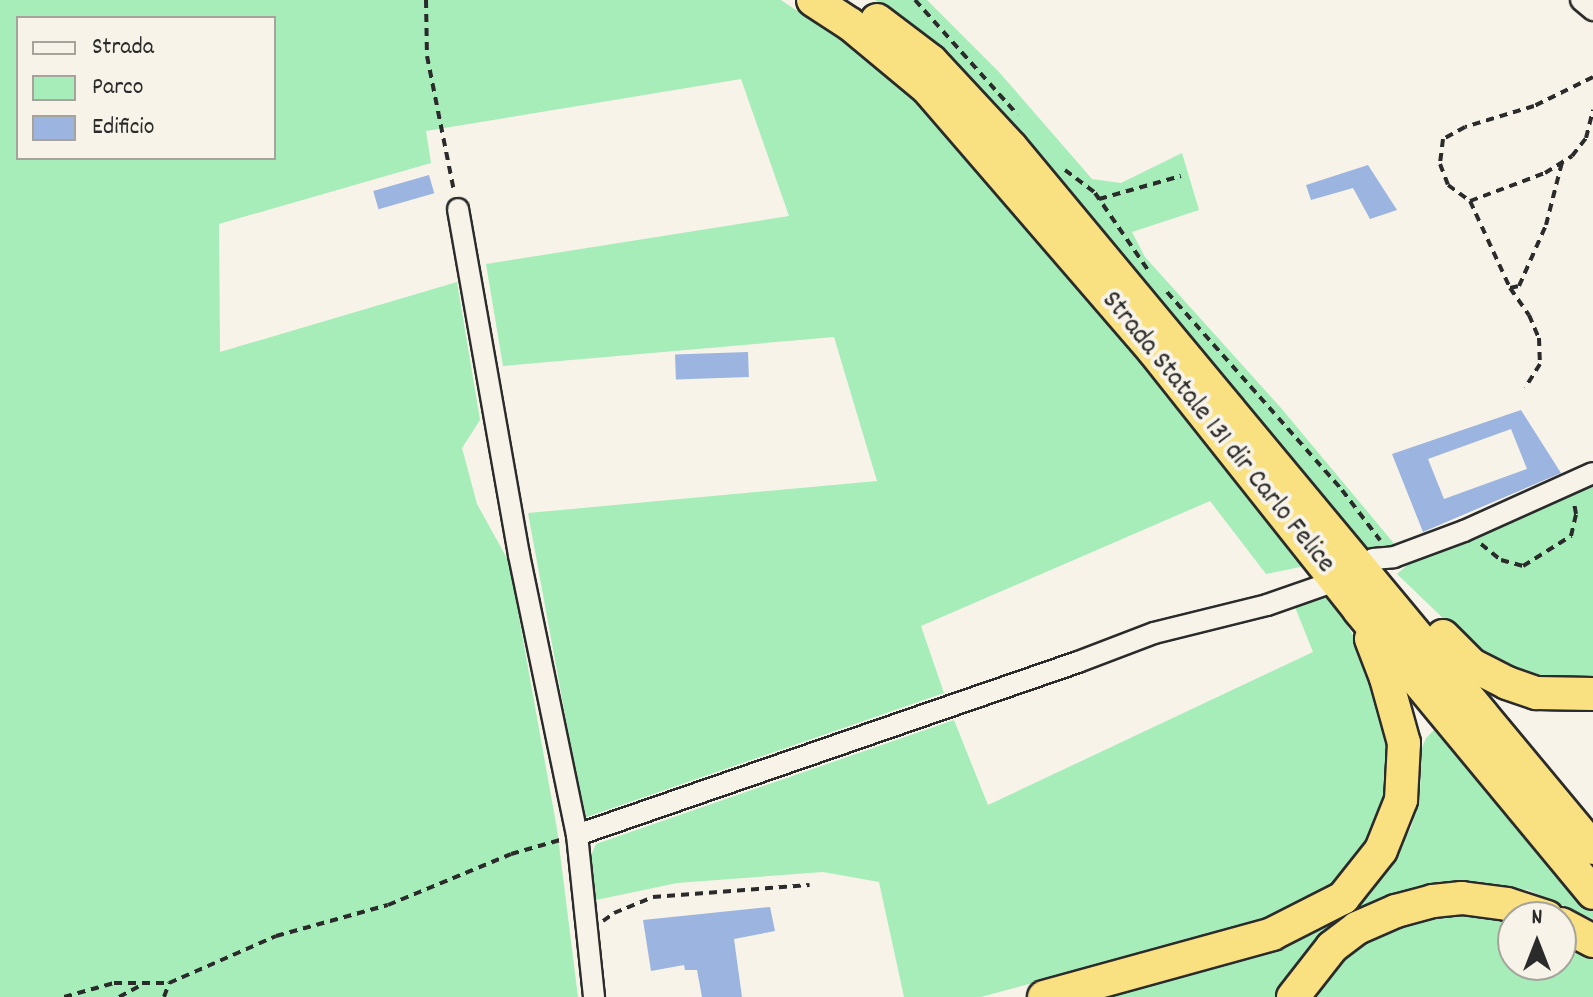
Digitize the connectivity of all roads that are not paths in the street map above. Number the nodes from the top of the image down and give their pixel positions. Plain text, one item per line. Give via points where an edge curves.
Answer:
1 (813, 0) edge
2 (852, 0) edge
3 (1581, 0) edge
4 (1593, 10) edge
5 (458, 209) road end
6 (1593, 473) edge
7 (1373, 559) dead end
8 (1327, 584) dead end
9 (1359, 610) junction
10 (1408, 621) junction
11 (1593, 694) edge
12 (577, 835) junction
13 (1593, 848) edge
14 (1593, 893) edge
15 (1497, 903) edge
16 (594, 997) edge
17 (1044, 997) edge
18 (1293, 997) edge

1 - 9 highway, Strada Statale 131 dir Carlo Felice via 927,88 1154,351
2 - 10 highway, Strada Statale 131 dir Carlo Felice via 931,61 1011,147
3 - 4 street
5 - 12 street via 516,540
6 - 7 street via 1471,529 1394,557
8 - 12 street via 1154,633
9 - 14 highway, Strada Statale 131 dir Carlo Felice
9 - 17 highway via 1404,743 1401,800 1381,850 1343,898 1272,934
10 - 11 highway via 1448,638 1472,665 1507,683 1536,693
10 - 13 highway, Strada Statale 131 dir Carlo Felice
12 - 16 street
15 - 18 highway via 1433,901 1357,928 1332,947

